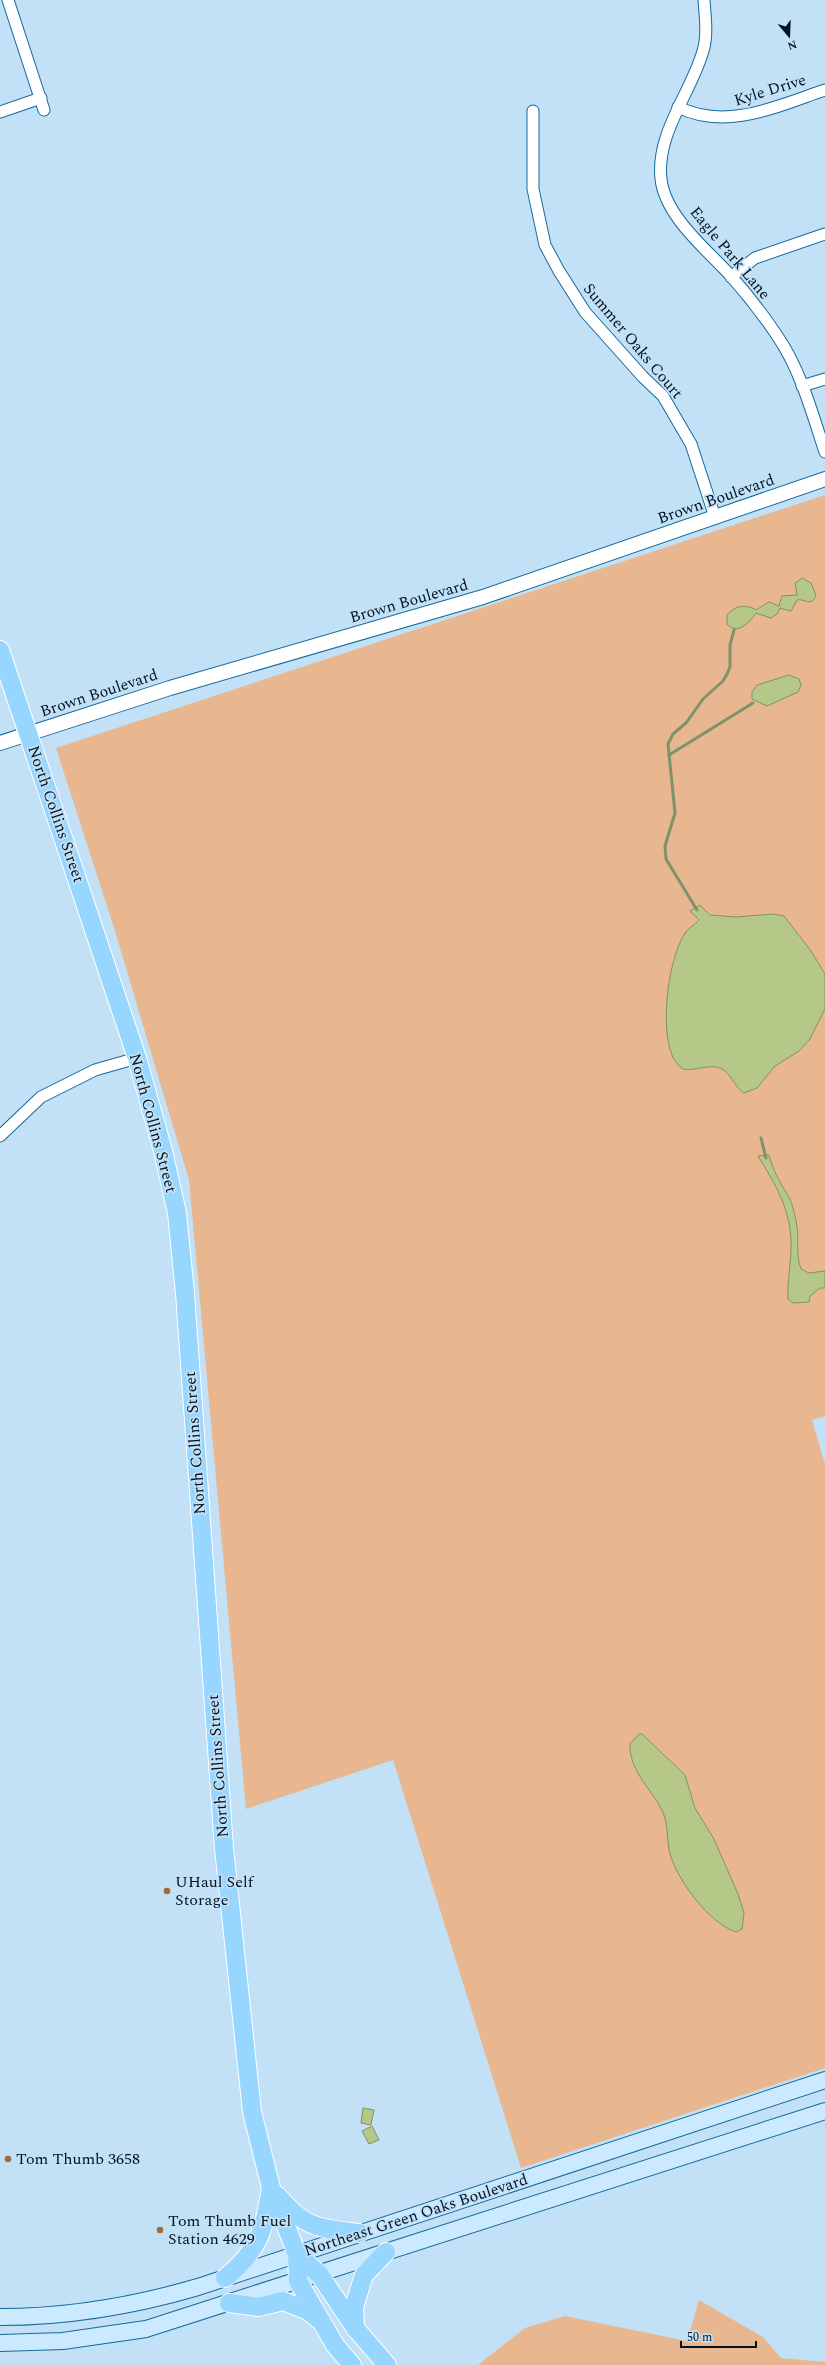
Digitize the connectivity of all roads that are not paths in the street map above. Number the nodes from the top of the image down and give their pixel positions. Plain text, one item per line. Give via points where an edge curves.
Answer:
1 (3, 0) edge
2 (8, 0) edge
3 (704, 0) edge
4 (0, 1) edge
5 (825, 90) edge
6 (41, 98) junction
7 (678, 107) junction
8 (44, 110) dead end
9 (533, 111) dead end
10 (0, 112) edge
11 (825, 234) edge
12 (731, 276) junction
13 (825, 379) edge
14 (802, 386) junction
15 (825, 452) edge
16 (825, 479) edge
17 (715, 517) junction
18 (0, 650) edge
19 (29, 733) junction
20 (0, 743) edge
21 (137, 1058) junction
22 (0, 1136) edge
23 (825, 2080) edge
24 (825, 2111) edge
25 (518, 2181) junction
26 (271, 2188) junction
27 (527, 2207) junction
28 (359, 2233) junction
29 (386, 2252) junction
30 (297, 2254) junction
31 (319, 2274) junction
32 (225, 2278) junction
33 (298, 2281) junction
34 (229, 2303) junction
35 (42, 2316) junction
36 (0, 2317) edge
37 (321, 2322) junction
38 (356, 2329) junction
39 (42, 2342) junction
40 (0, 2343) edge
41 (352, 2365) edge
42 (387, 2365) edge

1 - 4 street
2 - 6 street
3 - 7 street, Eagle Park Lane via 706,20 703,51
5 - 7 street, Kyle Drive via 758,113 730,118 690,113
6 - 8 street
6 - 10 street
7 - 12 street, Eagle Park Lane via 660,159 661,180 668,201 685,228
9 - 17 street, Summer Oaks Court via 534,189 545,245 585,312 643,378 663,396 692,444
11 - 12 street via 755,258
12 - 14 street, Eagle Park Lane via 779,338
13 - 14 street
14 - 15 street, Eagle Park Lane
16 - 17 street, Brown Boulevard
17 - 19 street, Brown Boulevard via 483,597 170,688
18 - 19 main road, North Collins Street
19 - 20 street, Brown Boulevard
19 - 21 main road, North Collins Street
21 - 22 street via 95,1070 41,1097
21 - 26 main road, North Collins Street via 177,1213 185,1293 204,1598 224,1848 249,2094
23 - 25 main road, Northeast Green Oaks Boulevard
24 - 27 main road, Northeast Green Oaks Boulevard
25 - 27 main road
25 - 28 main road, Northeast Green Oaks Boulevard
26 - 28 main road via 290,2211 305,2223 320,2228
26 - 30 main road, North Collins Street
26 - 32 main road via 263,2230 255,2246 241,2265
27 - 29 main road, Northeast Green Oaks Boulevard
28 - 30 main road, Northeast Green Oaks Boulevard
29 - 31 main road, Northeast Green Oaks Boulevard
29 - 38 main road via 364,2275 354,2307
30 - 31 main road, North Collins Street
30 - 32 main road, Northeast Green Oaks Boulevard
30 - 33 main road, North Collins Street
31 - 33 main road, Northeast Green Oaks Boulevard
31 - 38 main road, North Collins Street
32 - 35 main road, Northeast Green Oaks Boulevard via 134,2304
33 - 34 main road, Northeast Green Oaks Boulevard
33 - 37 main road, North Collins Street
34 - 37 main road via 259,2307 283,2301 308,2311
34 - 39 main road, Northeast Green Oaks Boulevard via 146,2329 88,2339
35 - 36 main road, Northeast Green Oaks Boulevard
35 - 39 main road
37 - 41 main road, North Collins Street
38 - 42 main road, North Collins Street
39 - 40 main road, Northeast Green Oaks Boulevard

